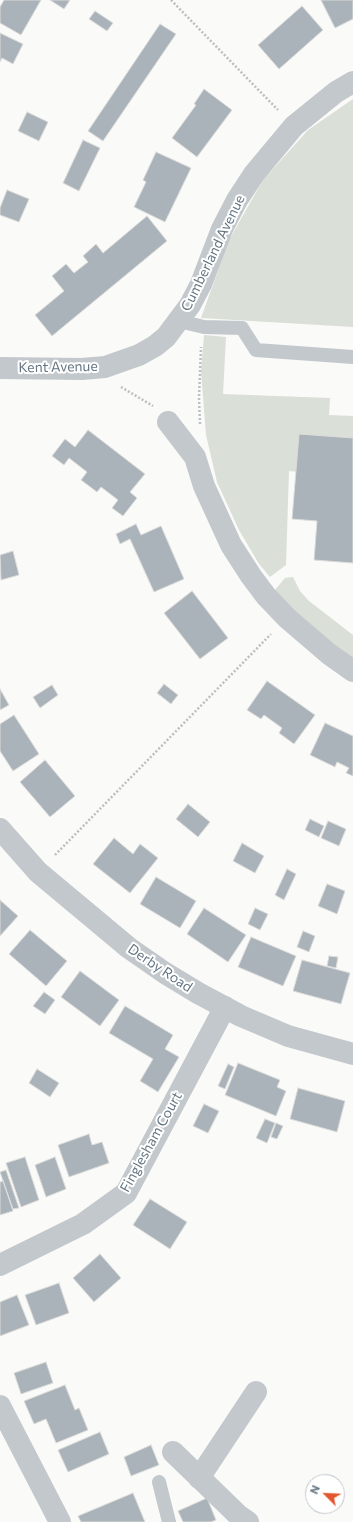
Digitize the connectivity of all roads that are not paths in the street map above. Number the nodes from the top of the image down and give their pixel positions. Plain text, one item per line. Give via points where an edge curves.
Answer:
1 (353, 82) edge
2 (179, 321) junction
3 (139, 355) joint
4 (353, 357) edge
5 (0, 368) edge
6 (168, 422) road end
7 (353, 671) edge
8 (0, 829) edge
9 (225, 1007) junction
10 (353, 1054) edge
11 (0, 1265) edge
12 (256, 1392) dead end
13 (0, 1406) edge
14 (173, 1452) dead end
15 (199, 1478) junction
16 (159, 1482) dead end
17 (60, 1522) edge
18 (169, 1522) edge
19 (248, 1522) edge

1 - 2 street, Cumberland Avenue via 336,92 294,126 254,174 222,229 201,284
2 - 3 street, Cumberland Avenue via 161,342
2 - 4 lane via 204,326 242,328 256,350
3 - 5 street, Kent Avenue via 105,367
6 - 7 street via 195,456 204,486 231,545 251,576 288,618
8 - 9 street, Derby Road via 38,872 129,948 164,973
9 - 10 street, Derby Road via 288,1036
9 - 11 street, Finglesham Court via 126,1193 83,1224
12 - 15 street
13 - 17 street
14 - 15 street
15 - 19 street
16 - 18 lane

